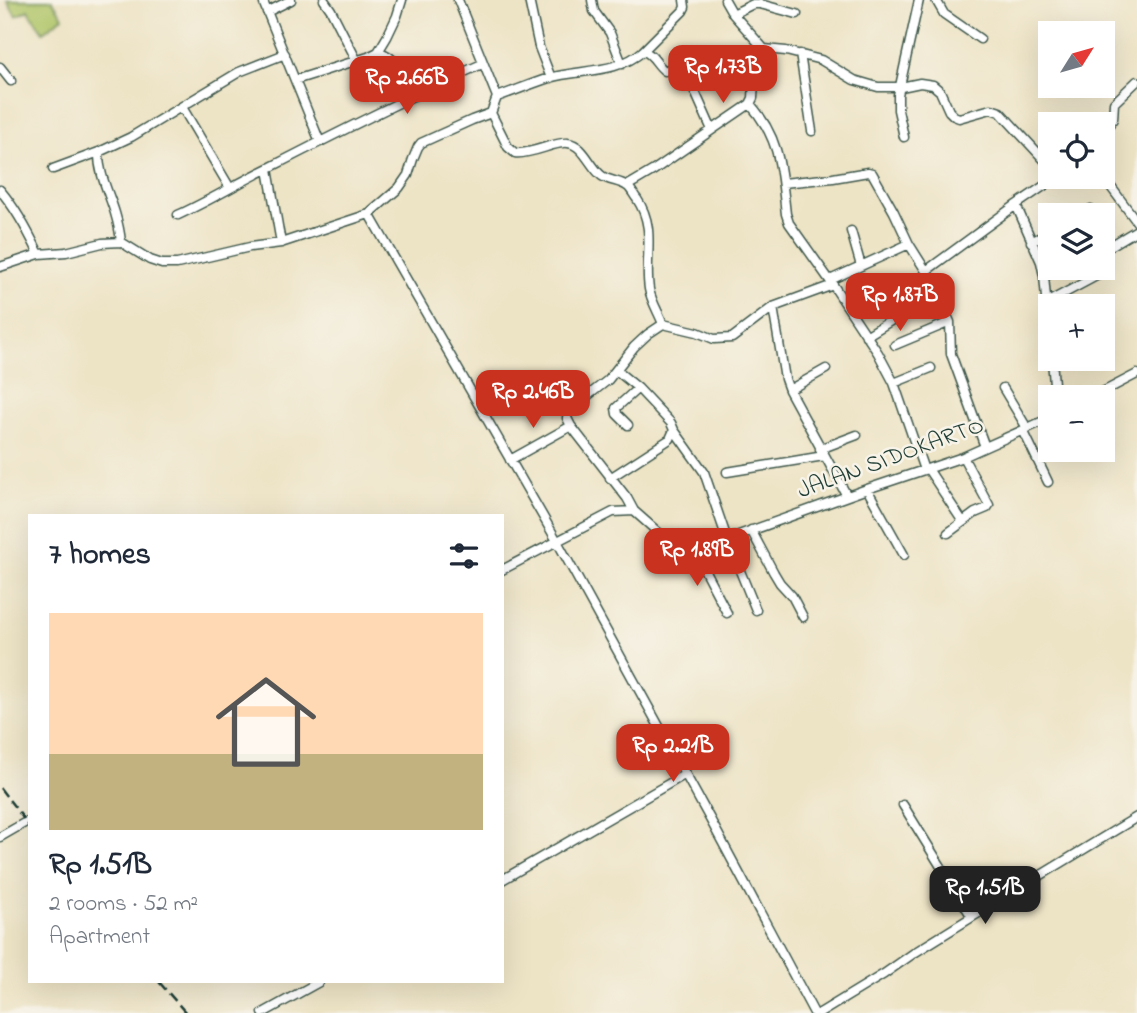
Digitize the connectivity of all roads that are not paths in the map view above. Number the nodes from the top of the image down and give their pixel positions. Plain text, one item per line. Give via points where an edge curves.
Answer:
1 (291, 0) edge
2 (324, 0) edge
3 (402, 0) edge
4 (458, 0) edge
5 (528, 0) edge
6 (592, 0) edge
7 (684, 0) edge
8 (725, 0) edge
9 (936, 0) edge
10 (918, 1) edge
11 (733, 14) junction
12 (797, 14) dead end
13 (980, 39) dead end
14 (764, 49) junction
15 (643, 51) junction
16 (378, 52) junction
17 (285, 54) junction
18 (800, 54) junction
19 (356, 61) junction
20 (482, 64) junction
21 (622, 64) junction
22 (0, 67) edge
23 (551, 78) junction
24 (295, 80) junction
25 (11, 81) dead end
26 (1137, 81) edge
27 (901, 87) junction
28 (414, 96) junction
29 (497, 97) junction
30 (750, 104) junction
31 (182, 107) junction
32 (1113, 112) edge
33 (491, 113) junction
34 (712, 130) junction
35 (812, 131) dead end
36 (904, 137) dead end
37 (320, 142) junction
38 (99, 152) junction
39 (1038, 152) edge
40 (53, 169) dead end
41 (268, 169) junction
42 (783, 183) junction
43 (627, 186) junction
44 (230, 188) junction
45 (1039, 189) edge
46 (1112, 189) edge
47 (2, 193) edge
48 (1016, 205) junction
49 (369, 214) junction
50 (178, 215) dead end
51 (1137, 222) edge
52 (1137, 230) edge
53 (851, 231) dead end
54 (1038, 238) edge
55 (121, 242) junction
56 (1031, 242) junction
57 (281, 243) junction
58 (1115, 243) edge
59 (909, 244) junction
60 (38, 254) junction
61 (1038, 256) edge
62 (861, 266) junction
63 (0, 267) edge
64 (926, 271) junction
65 (1089, 280) edge
66 (831, 283) junction
67 (1063, 294) edge
68 (914, 301) dead end
69 (773, 307) junction
70 (950, 322) junction
71 (663, 324) junction
72 (866, 337) junction
73 (895, 345) dead end
74 (931, 368) dead end
75 (826, 369) dead end
76 (616, 370) junction
77 (1137, 374) edge
78 (894, 383) junction
79 (1115, 386) edge
80 (638, 388) junction
81 (1003, 388) dead end
82 (789, 390) junction
83 (1038, 423) edge
84 (628, 425) dead end
85 (571, 426) junction
86 (1025, 429) junction
87 (674, 430) junction
88 (857, 435) dead end
89 (985, 447) junction
90 (822, 452) junction
91 (963, 457) junction
92 (510, 460) junction
93 (926, 469) junction
94 (727, 472) dead end
95 (610, 478) junction
96 (1048, 482) dead end
97 (867, 489) junction
98 (847, 496) junction
99 (634, 510) junction
100 (963, 522) junction
101 (751, 530) junction
102 (948, 533) dead end
103 (727, 539) junction
104 (557, 541) junction
105 (697, 550) junction
106 (904, 555) dead end
107 (504, 569) edge
108 (756, 610) dead end
109 (727, 613) dead end
110 (803, 617) dead end
111 (684, 775) junction
112 (904, 805) dead end
113 (1137, 817) edge
114 (26, 822) dead end
115 (0, 837) edge
116 (504, 879) edge
117 (972, 917) junction
118 (317, 983) edge
119 (263, 1013) edge
120 (814, 1013) edge
121 (820, 1013) edge

1 - 17 street via 266,8
2 - 19 street
3 - 16 street
4 - 20 street
5 - 23 street
6 - 21 street
7 - 15 street via 683,11
8 - 11 street
9 - 13 street via 944,14
10 - 27 street
11 - 12 street via 760,4
11 - 14 street
14 - 18 street
14 - 30 street via 755,64
15 - 21 street
15 - 34 street via 665,71 678,64 684,67
16 - 19 street
16 - 28 street via 388,55 403,73
17 - 24 street
17 - 31 street via 239,72
18 - 27 street via 821,60 854,80
18 - 35 street
19 - 24 street
20 - 28 street
20 - 29 street
21 - 23 street
22 - 25 street
23 - 29 street
24 - 37 street
26 - 32 street via 1114,103
27 - 36 street via 898,110
27 - 39 street via 933,85 949,111 959,118 991,109 1000,112
28 - 37 street
29 - 33 street
30 - 34 street
30 - 42 street via 763,118 778,152
31 - 38 street
31 - 44 street
33 - 43 street via 515,153 565,142 583,153 601,176
33 - 49 street via 421,144 408,175
34 - 43 street
37 - 41 street
38 - 40 street
38 - 55 street
41 - 44 street
41 - 57 street
42 - 59 street via 872,173
42 - 66 street via 789,223
43 - 71 street via 648,223 649,291
44 - 50 street
45 - 48 street
46 - 51 street
47 - 60 street
48 - 56 street
48 - 64 street
49 - 57 street
49 - 92 street
52 - 58 street
53 - 62 street
54 - 56 street
55 - 57 street via 162,264
55 - 60 street
56 - 61 street
59 - 62 street
59 - 64 street
60 - 63 street
62 - 66 street
64 - 70 street
65 - 67 street
66 - 69 street
66 - 72 street
68 - 72 street
69 - 71 street via 727,339
69 - 82 street
70 - 73 street
70 - 89 street via 951,354
71 - 76 street via 634,347
72 - 78 street
74 - 78 street
75 - 82 street
76 - 80 street
76 - 85 street via 568,411
77 - 79 street
78 - 93 street
80 - 84 street via 616,408
80 - 87 street
81 - 86 street
82 - 90 street
83 - 86 street, JALAN SIDOKARTO
85 - 92 street
85 - 95 street
86 - 89 street, JALAN SIDOKARTO
86 - 96 street
87 - 95 street via 670,439
87 - 103 street via 702,468
88 - 90 street
89 - 91 street, JALAN SIDOKARTO
90 - 94 street
90 - 98 street
91 - 93 street, JALAN SIDOKARTO
91 - 100 street via 989,505
92 - 104 street
93 - 97 street, JALAN SIDOKARTO
93 - 100 street
95 - 99 street
97 - 98 street, JALAN SIDOKARTO
97 - 106 street
98 - 101 street, JALAN SIDOKARTO
99 - 104 street via 613,512
99 - 105 street via 676,548
100 - 102 street
101 - 103 street, JALAN SIDOKARTO
101 - 110 street
103 - 105 street, JALAN SIDOKARTO
103 - 108 street
104 - 107 street
104 - 111 street
105 - 109 street
111 - 116 street
111 - 120 street
112 - 117 street
113 - 117 street
114 - 115 street
117 - 121 street
118 - 119 street

